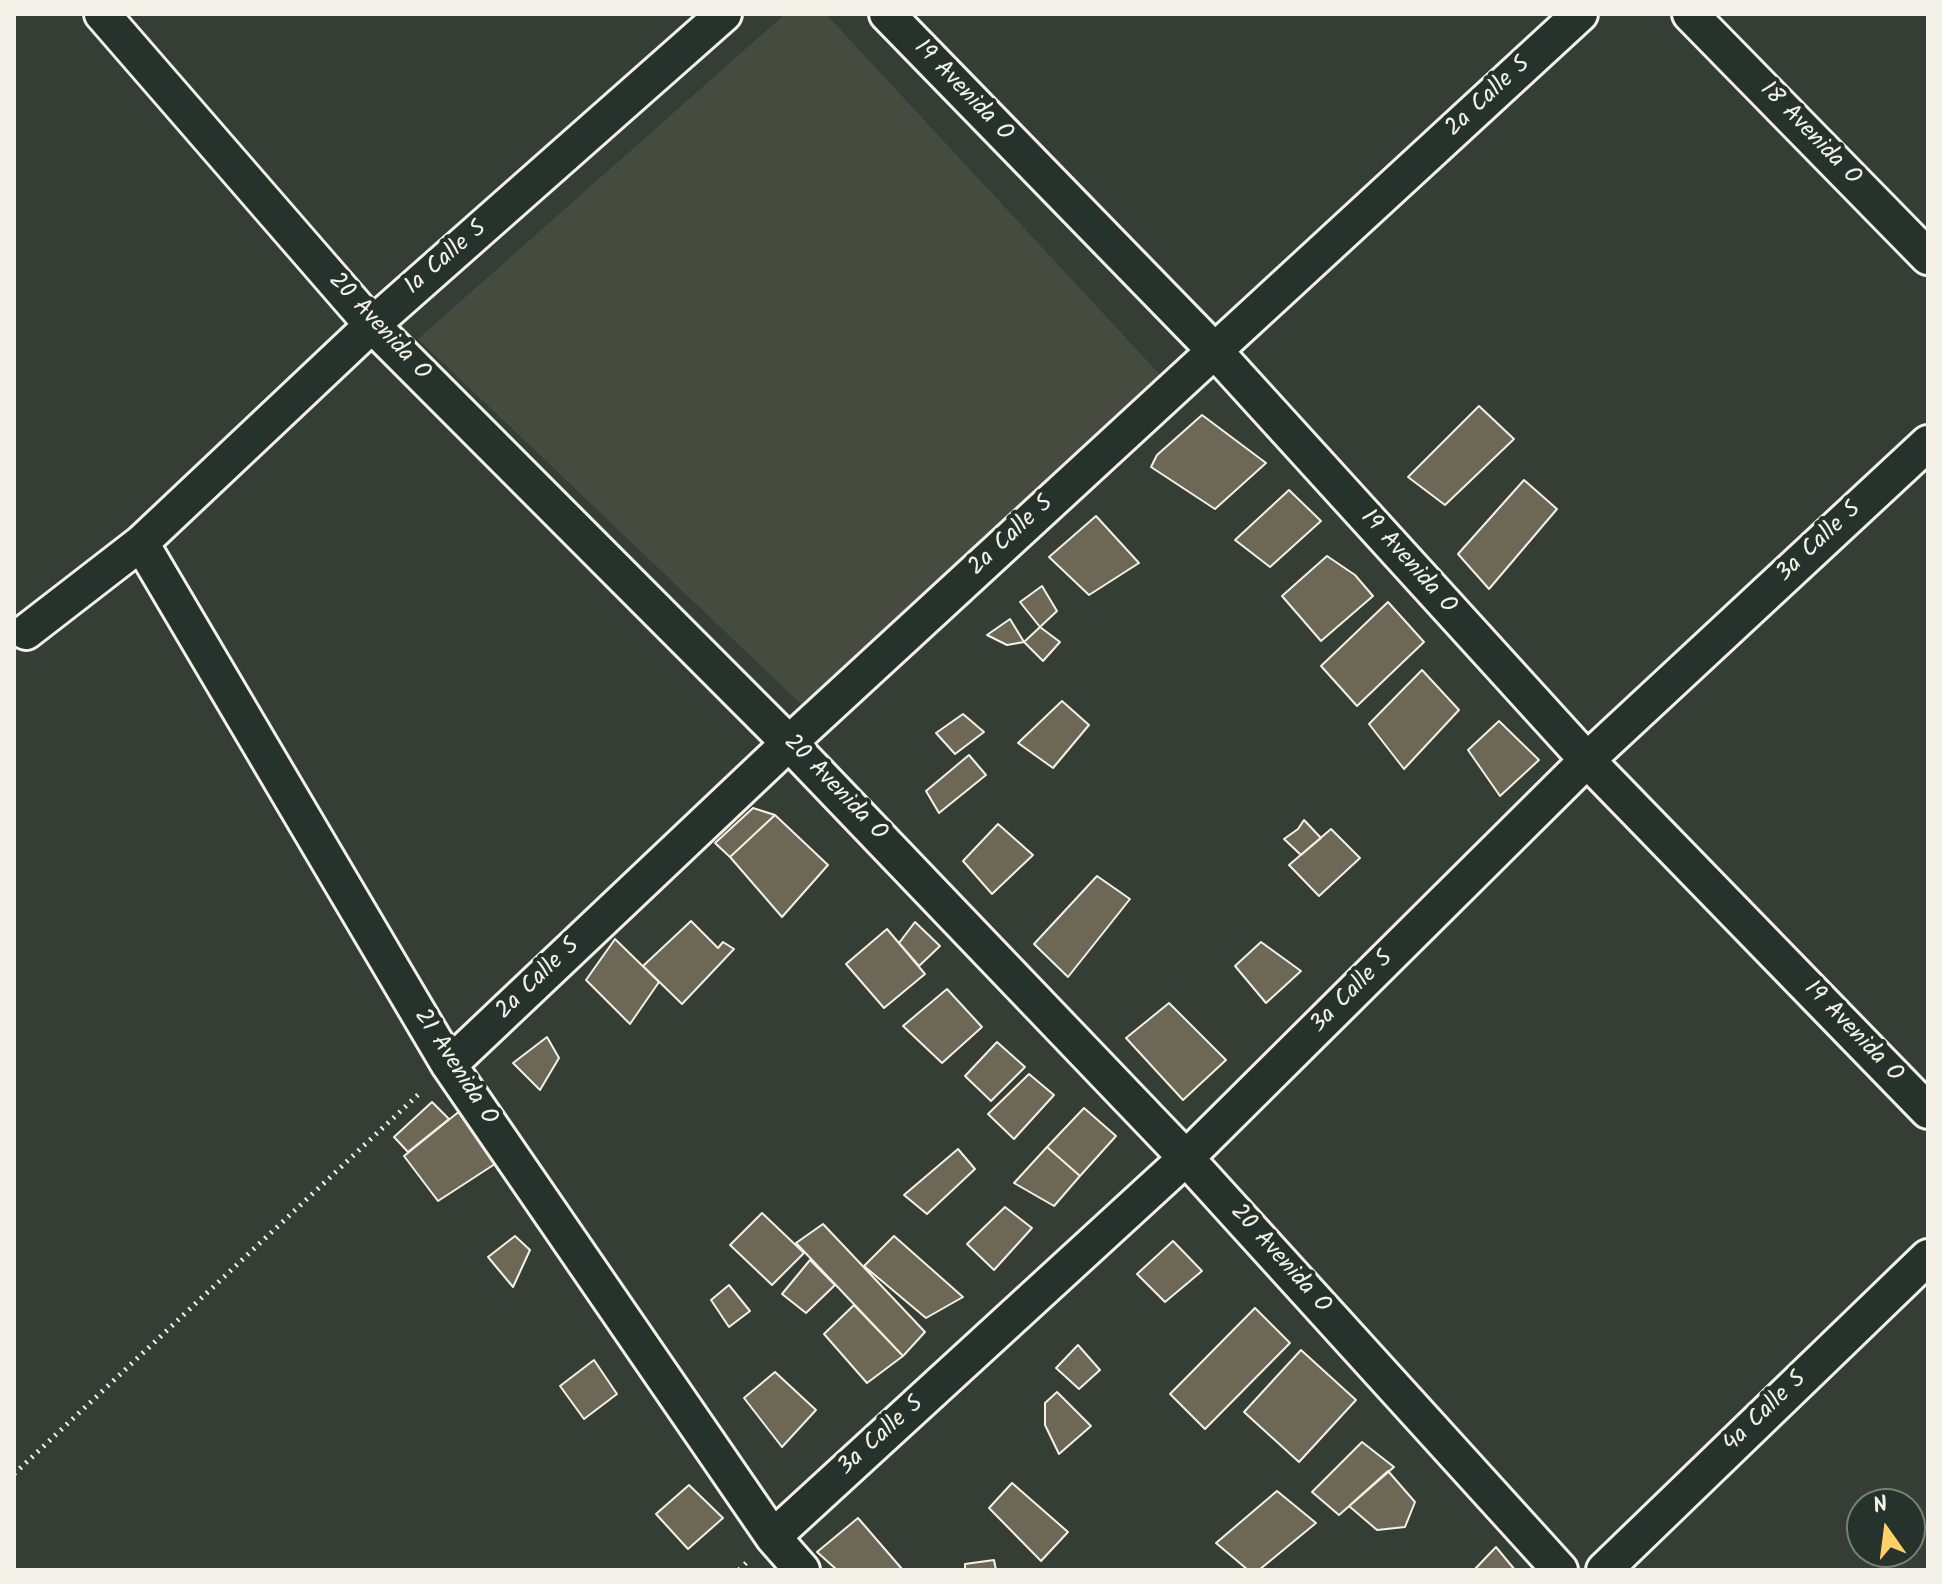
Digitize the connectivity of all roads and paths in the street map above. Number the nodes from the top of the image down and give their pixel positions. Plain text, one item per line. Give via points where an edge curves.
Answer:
1 (102, 14) edge
2 (724, 14) edge
3 (887, 14) edge
4 (1580, 14) edge
5 (1690, 14) edge
6 (1928, 257) edge
7 (372, 325) junction
8 (1214, 350) junction
9 (1928, 443) edge
10 (141, 543) junction
11 (26, 632) dead end
12 (789, 743) junction
13 (1587, 760) junction
14 (449, 1065) junction
15 (1928, 1111) edge
16 (1186, 1158) junction
17 (1928, 1257) edge
18 (14, 1474) edge
19 (773, 1537) junction
20 (802, 1570) edge
21 (1560, 1570) edge
22 (1604, 1570) edge

1 - 7 street, 20 Avenida O
2 - 7 street, 1a Calle S
3 - 8 street, 19 Avenida O
4 - 8 street, 2a Calle S
5 - 6 street, 18 Avenida O
7 - 10 street, 1a Calle S
7 - 12 street, 20 Avenida O
8 - 12 street, 2a Calle S
8 - 13 street, 19 Avenida O
9 - 13 street, 3a Calle S
10 - 11 street, 1a Calle S
10 - 14 street, 21 Avenida O
12 - 14 street, 2a Calle S
12 - 16 street, 20 Avenida O
13 - 15 street, 19 Avenida O
13 - 16 street, 3a Calle S
14 - 18 path
14 - 19 street, 21 Avenida O
16 - 19 street, 3a Calle S
16 - 21 street, 20 Avenida O
17 - 22 street, 4a Calle S
19 - 20 street, 21 Avenida O

